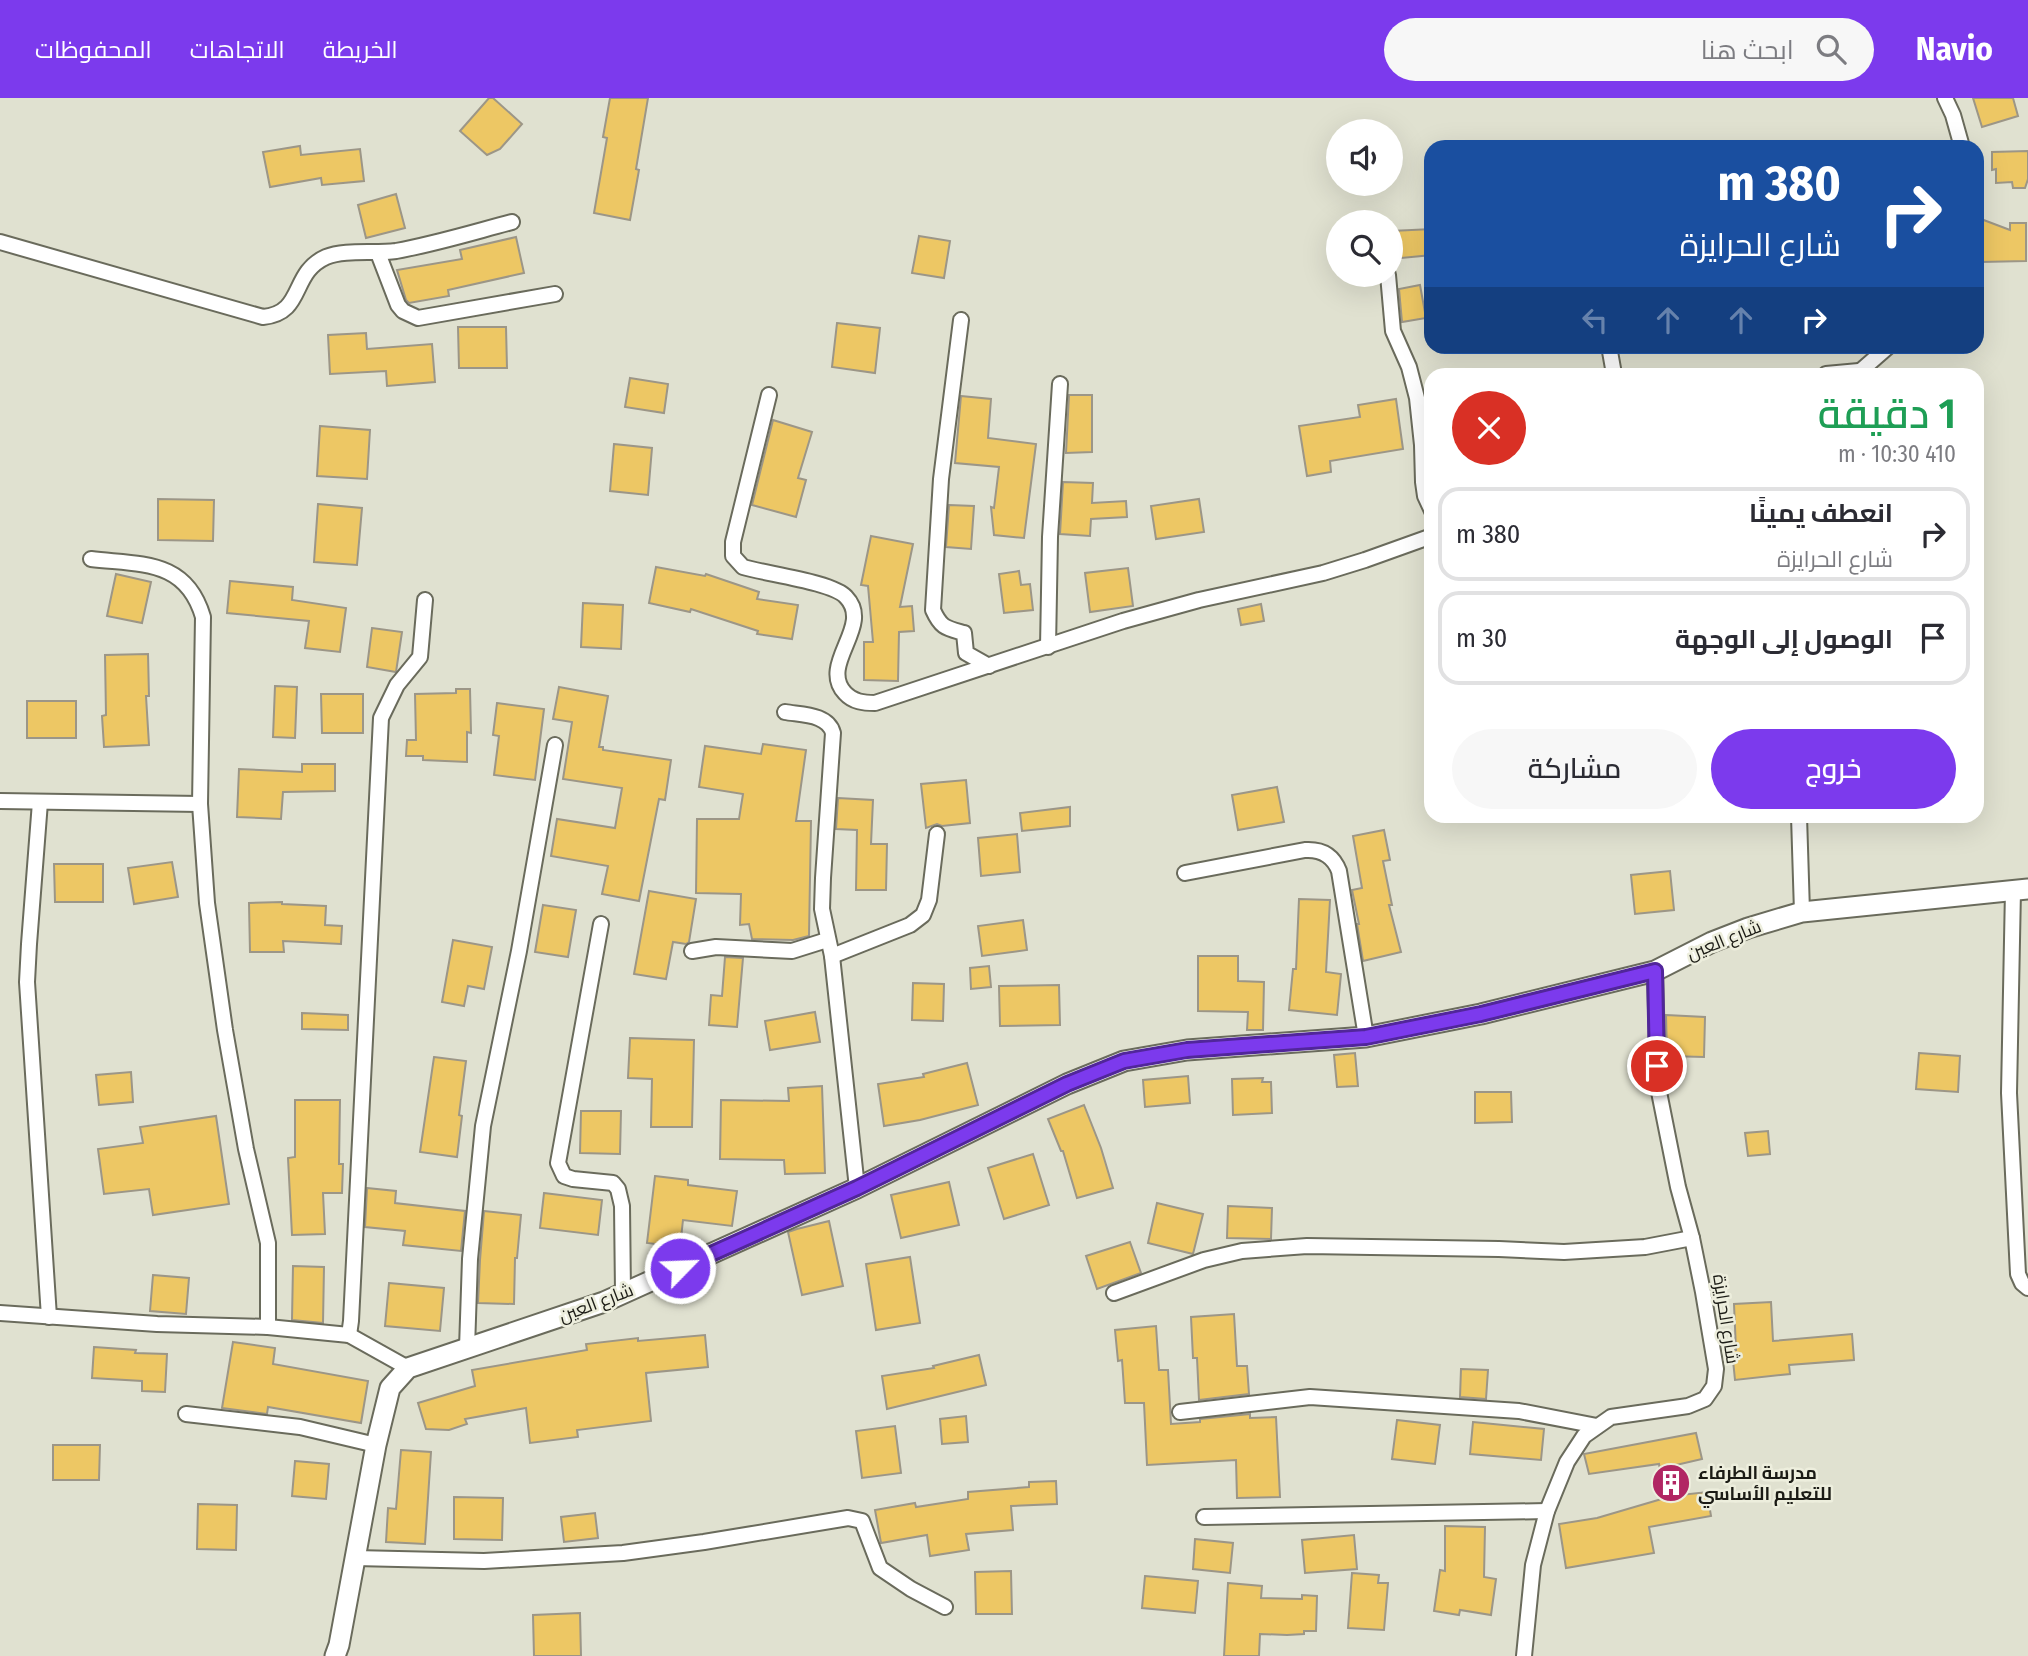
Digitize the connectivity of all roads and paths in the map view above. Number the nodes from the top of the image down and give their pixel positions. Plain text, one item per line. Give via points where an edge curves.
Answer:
1 (1945, 98) edge
2 (1960, 140) edge
3 (512, 222) dead end
4 (0, 242) edge
5 (379, 253) junction
6 (1389, 287) edge
7 (555, 294) dead end
8 (961, 320) dead end
9 (1880, 354) edge
10 (1864, 368) edge
11 (1060, 384) dead end
12 (769, 395) dead end
13 (1424, 489) edge
14 (1424, 539) edge
15 (91, 559) dead end
16 (425, 600) dead end
17 (1048, 647) junction
18 (989, 666) junction
19 (785, 712) dead end
20 (555, 745) dead end
21 (0, 801) edge
22 (40, 802) junction
23 (200, 804) junction
24 (1798, 823) edge
25 (937, 834) dead end
26 (1185, 873) dead end
27 (2021, 889) edge
28 (1802, 912) junction
29 (601, 923) dead end
30 (827, 940) junction
31 (692, 951) dead end
32 (832, 956) junction
33 (1655, 971) junction
34 (1366, 1037) junction
35 (857, 1188) junction
36 (1692, 1238) junction
37 (2028, 1288) edge
38 (623, 1293) junction
39 (1114, 1293) dead end
40 (0, 1313) edge
41 (49, 1317) junction
42 (268, 1326) junction
43 (349, 1335) junction
44 (467, 1348) junction
45 (408, 1368) junction
46 (1180, 1412) dead end
47 (186, 1414) dead end
48 (1597, 1426) junction
49 (376, 1445) junction
50 (1547, 1511) junction
51 (1204, 1517) dead end
52 (355, 1558) junction
53 (945, 1607) dead end
54 (335, 1656) edge
55 (1524, 1656) edge

1 - 2 street
3 - 5 street
4 - 5 street via 263,317 274,316 292,303 300,281 317,262 342,254
5 - 7 street via 398,305 418,318
6 - 13 street via 1393,331 1417,398
8 - 18 street via 941,479 933,610 945,628 964,633 966,653
9 - 10 street
11 - 17 street
12 - 18 street via 733,542 737,562 836,590 849,600 854,623 837,672 844,693 853,700 875,703
14 - 17 street via 1334,570 1161,610
15 - 23 street via 170,572 187,585 199,603 204,631
16 - 43 street via 420,657 397,685 381,718
17 - 18 street
19 - 30 street via 823,719 832,727 822,893
20 - 44 street via 483,1126
21 - 22 street
22 - 23 street
22 - 41 street via 27,982
23 - 42 street via 207,903 225,1030 251,1178 268,1243
24 - 28 street
25 - 32 street via 923,915 910,925
26 - 34 street via 1305,850 1320,850 1332,858 1339,871
27 - 28 street, شارع العين
27 - 37 street via 2009,1069 2010,1141 2018,1274
28 - 33 street, شارع العين via 1712,942
29 - 38 street via 558,1163 564,1176 613,1183 618,1189
30 - 31 street via 792,951 716,947
30 - 32 street
32 - 35 street
33 - 34 street, شارع العين
33 - 36 street, شارع الحرايزة via 1658,1087
34 - 35 street, شارع العين via 1187,1050 1124,1061 1067,1084
35 - 38 street, شارع العين
36 - 39 street via 1645,1247 1564,1252 1307,1246 1242,1251 1204,1259
36 - 48 street, شارع الحرايزة via 1716,1369 1714,1386 1705,1399 1688,1406 1611,1417
38 - 44 street, شارع العين
40 - 41 street
41 - 42 street
42 - 43 street
43 - 45 street
44 - 45 street, شارع العين
45 - 49 street via 390,1388
46 - 48 street via 1310,1397 1519,1411
47 - 49 street via 300,1427
48 - 50 street, شارع الحرايزة via 1584,1436 1567,1462
49 - 52 street
50 - 51 street
50 - 55 street, شارع الحرايزة via 1533,1565
52 - 53 street via 484,1561 623,1553 848,1518 862,1521 880,1568
52 - 54 street

